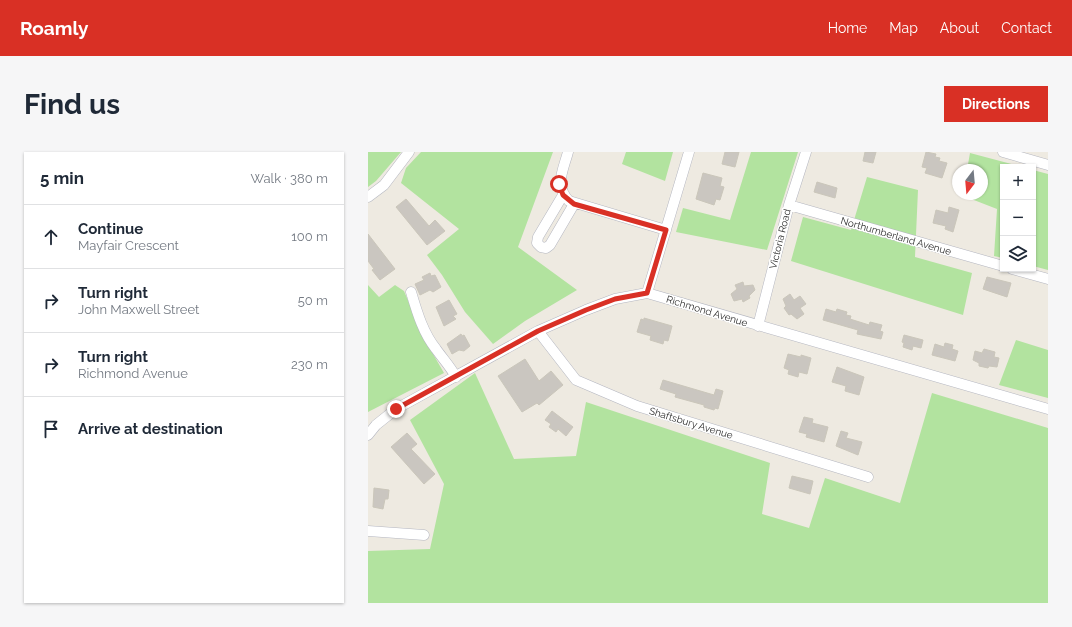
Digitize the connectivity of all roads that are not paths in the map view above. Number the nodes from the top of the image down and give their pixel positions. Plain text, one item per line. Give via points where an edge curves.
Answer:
1 (409, 152) edge
2 (568, 152) edge
3 (689, 152) edge
4 (806, 152) edge
5 (1003, 152) edge
6 (1048, 165) edge
7 (563, 195) junction
8 (368, 197) edge
9 (574, 204) junction
10 (789, 205) junction
11 (666, 230) junction
12 (1000, 265) edge
13 (1023, 272) edge
14 (1048, 279) edge
15 (411, 292) dead end
16 (647, 293) junction
17 (758, 326) junction
18 (538, 331) junction
19 (456, 377) junction
20 (1048, 409) edge
21 (368, 435) edge
22 (868, 477) dead end
23 (368, 531) edge
24 (424, 535) dead end

1 - 8 street via 384,185
2 - 7 street via 559,184
3 - 11 street
4 - 10 street, Victoria Road
5 - 6 street
7 - 9 street
7 - 9 street via 538,237 537,243 541,247 546,248 550,245
9 - 11 street
10 - 12 street, Northumberland Avenue
10 - 17 street, Victoria Road
11 - 16 street
13 - 14 street
15 - 19 street via 424,329
16 - 17 street, Richmond Avenue
16 - 18 street, Richmond Avenue via 615,299
17 - 20 street, Richmond Avenue
18 - 19 street, Richmond Avenue
18 - 22 street, Shaftsbury Avenue via 576,380 589,386 637,406
19 - 21 street, Richmond Avenue via 396,409
23 - 24 street

